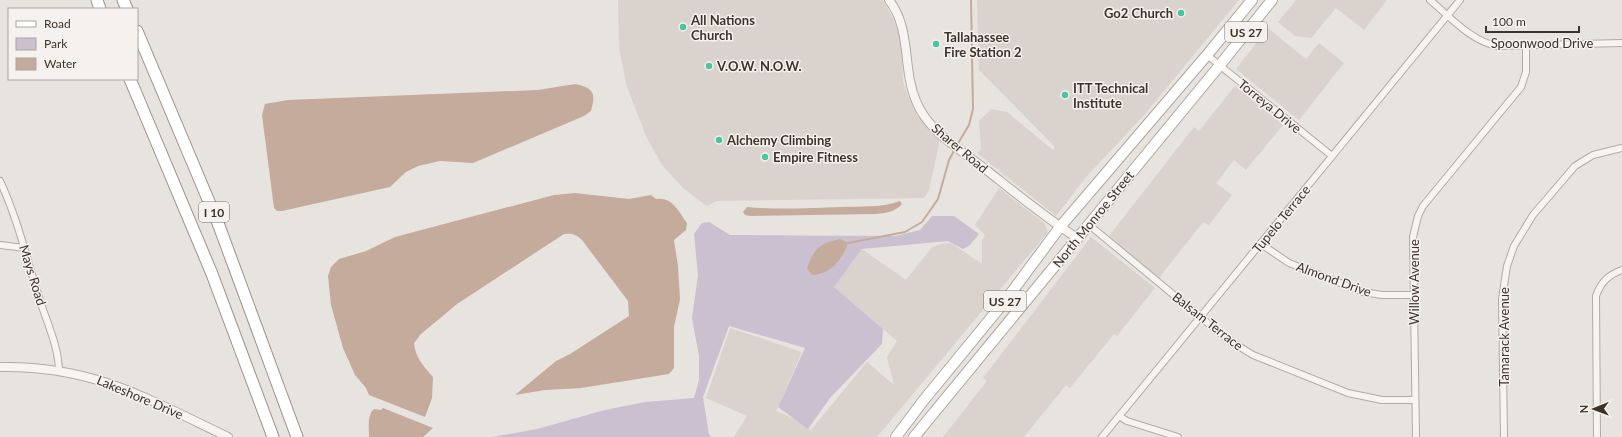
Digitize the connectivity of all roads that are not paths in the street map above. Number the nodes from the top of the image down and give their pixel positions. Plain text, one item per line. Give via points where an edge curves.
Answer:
1 (889, 0) edge
2 (1252, 0) edge
3 (1272, 0) edge
4 (1430, 0) edge
5 (1460, 0) edge
6 (1448, 15) junction
7 (138, 33) edge
8 (1622, 43) edge
9 (1526, 45) junction
10 (1207, 55) junction
11 (1220, 65) junction
12 (130, 80) edge
13 (1622, 148) edge
14 (1127, 149) junction
15 (1332, 156) junction
16 (1141, 160) junction
17 (0, 181) edge
18 (1088, 224) junction
19 (1060, 227) junction
20 (1077, 238) junction
21 (1261, 244) junction
22 (0, 245) edge
23 (25, 248) junction
24 (1622, 270) edge
25 (1414, 295) junction
26 (994, 314) junction
27 (1201, 317) junction
28 (1006, 325) junction
29 (984, 327) junction
30 (994, 339) junction
31 (0, 367) edge
32 (59, 370) junction
33 (1415, 400) junction
34 (923, 401) junction
35 (916, 411) junction
36 (934, 411) junction
37 (1119, 416) junction
38 (928, 420) junction
39 (273, 436) edge
40 (228, 437) edge
41 (297, 437) edge
42 (896, 437) edge
43 (914, 437) edge
44 (1102, 437) edge
45 (1178, 437) edge
46 (1416, 437) edge
47 (1504, 437) edge
48 (1597, 437) edge

1 - 19 street, Sharer Road via 902,27 914,98 928,121 967,155
2 - 10 main road, North Monroe Street / US 27
3 - 11 main road, North Monroe Street / US 27
4 - 6 street, Spoonwood Drive
5 - 6 street, Tupelo Terrace
6 - 9 street, Spoonwood Drive via 1481,41 1497,46
6 - 15 street, Tupelo Terrace
7 - 41 highway, I 10 via 218,223
8 - 9 street, Spoonwood Drive
9 - 25 street, Willow Avenue via 1526,72 1521,87 1423,206 1418,216 1413,237
10 - 11 street, Torreya Drive
10 - 14 main road, North Monroe Street / US 27
11 - 15 street, Torreya Drive
11 - 16 main road, North Monroe Street / US 27
12 - 39 highway, I 10 via 212,274
13 - 47 street, Tamarack Avenue via 1601,152 1575,166 1533,215 1514,246 1507,266 1502,299
14 - 16 main road
14 - 19 main road, North Monroe Street / US 27
15 - 21 street, Tupelo Terrace
16 - 18 main road, North Monroe Street / US 27
17 - 23 street, Mays Road
18 - 20 main road, North Monroe Street / US 27
18 - 27 street, Balsam Terrace
19 - 20 street, Sharer Road
19 - 26 main road, North Monroe Street / US 27
20 - 28 main road, North Monroe Street / US 27
21 - 25 street, Almond Drive via 1289,263 1363,292
21 - 27 street, Tupelo Terrace
22 - 23 street
23 - 32 street, Mays Road via 54,343
24 - 48 street via 1606,278 1599,287 1595,307
25 - 33 street, Willow Avenue
26 - 28 main road
26 - 29 main road, North Monroe Street / US 27
27 - 33 street, Balsam Terrace via 1227,339 1253,355 1339,390 1382,400
27 - 37 street, Tupelo Terrace
28 - 30 main road, North Monroe Street / US 27
29 - 30 main road
29 - 34 main road, North Monroe Street / US 27
30 - 36 main road, North Monroe Street / US 27
31 - 32 street, Lakeshore Drive
32 - 40 street, Lakeshore Drive via 118,386
33 - 46 street, Willow Avenue
34 - 35 main road, North Monroe Street / US 27
34 - 36 main road
35 - 38 main road
35 - 42 main road, North Monroe Street / US 27
36 - 38 main road, North Monroe Street / US 27
37 - 44 street, Tupelo Terrace
37 - 45 street via 1127,421
38 - 43 main road, North Monroe Street / US 27

